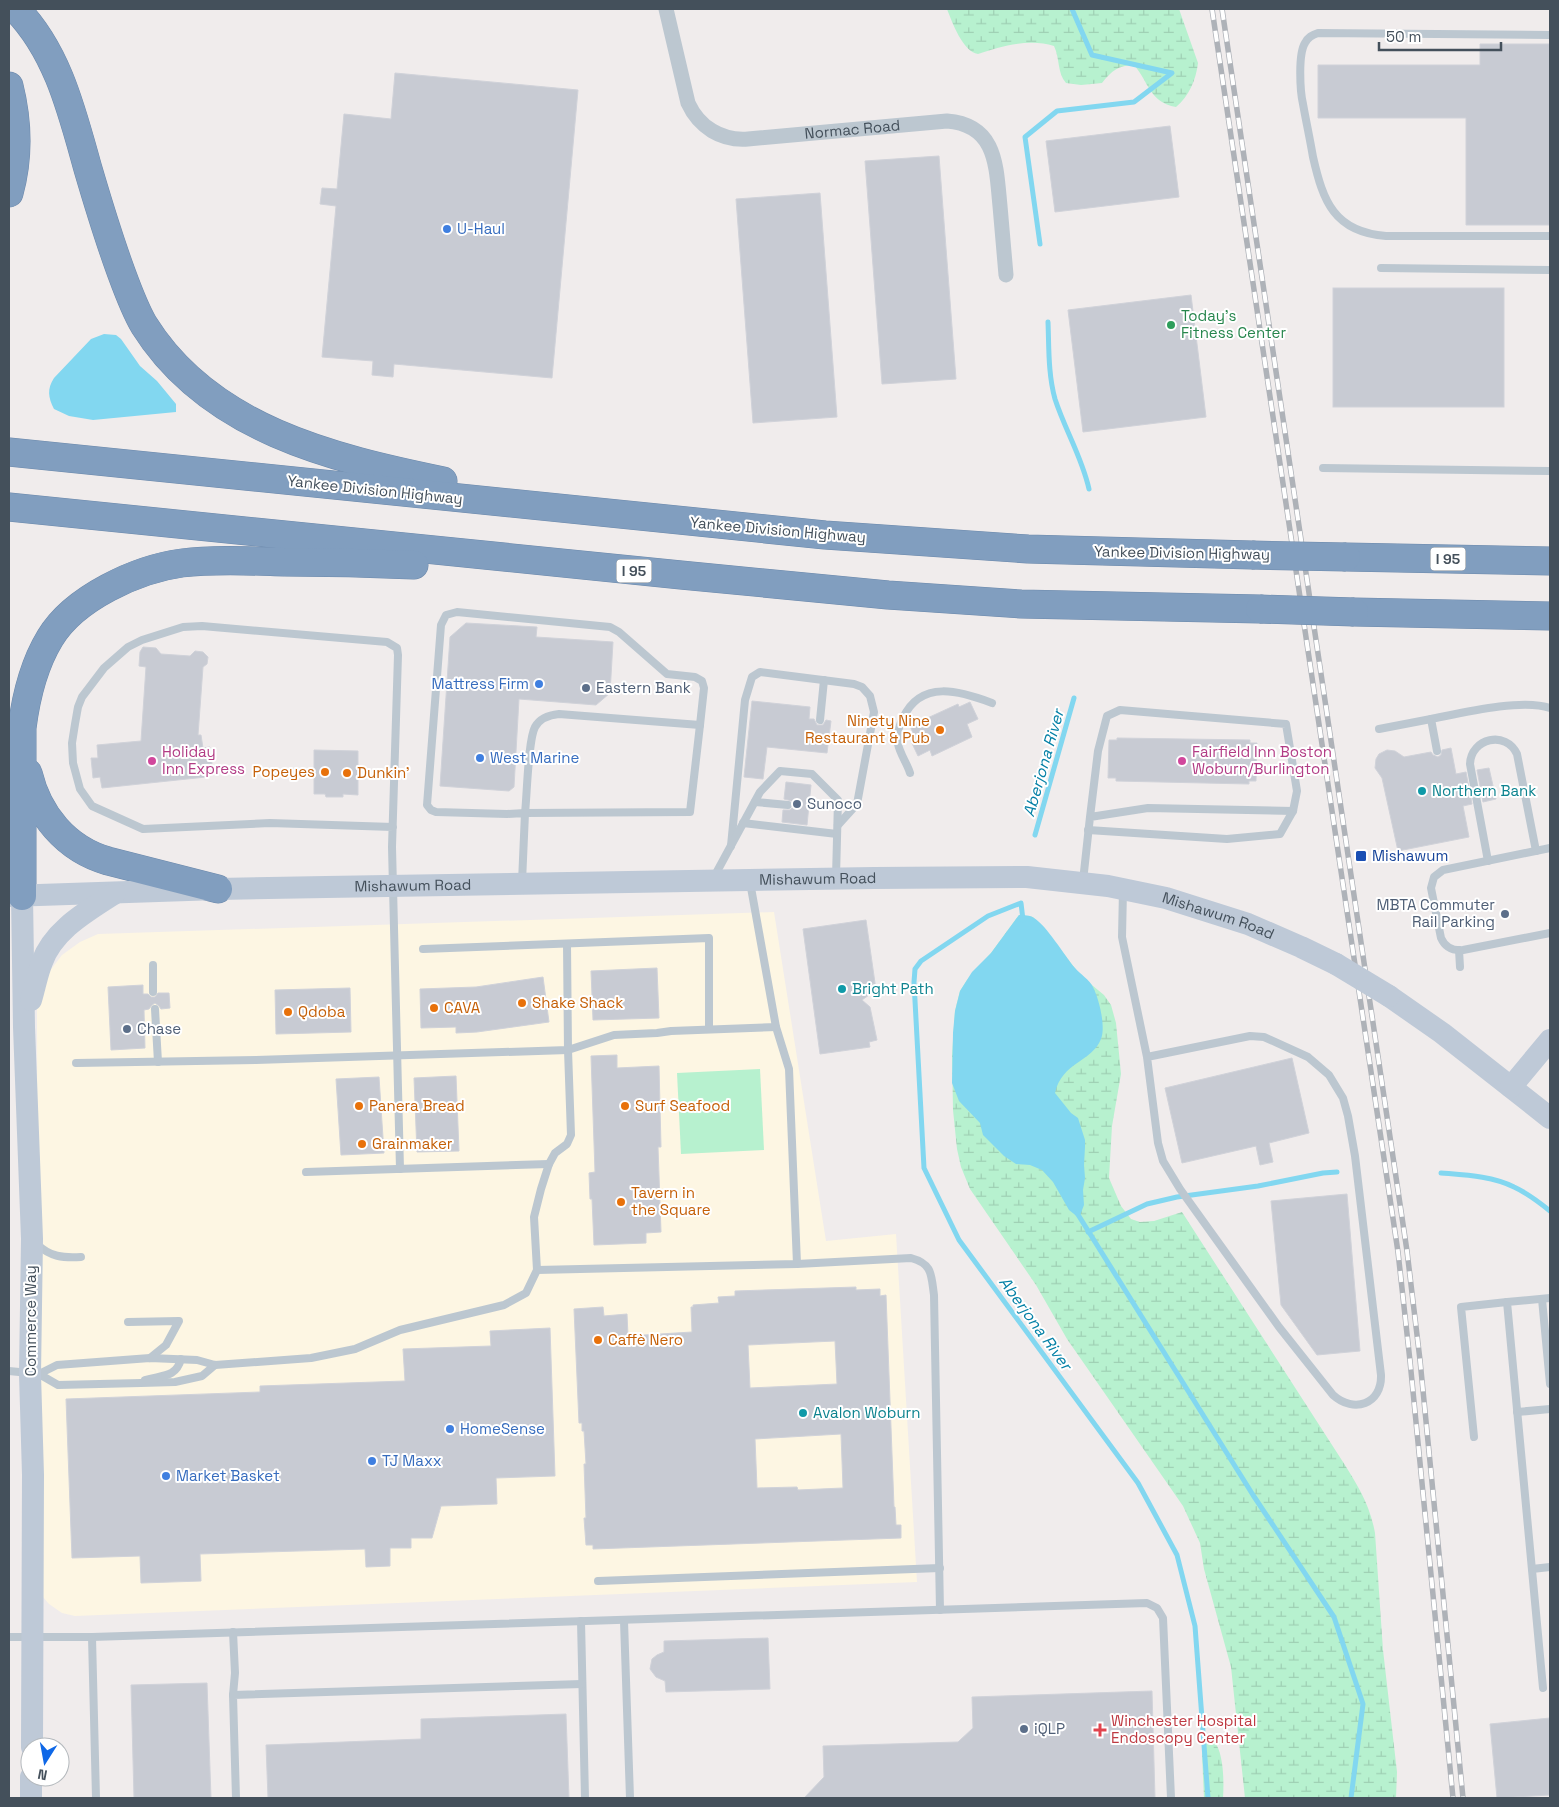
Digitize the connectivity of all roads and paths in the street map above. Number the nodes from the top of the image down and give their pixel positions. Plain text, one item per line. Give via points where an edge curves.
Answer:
1 (16, 9) edge
2 (666, 9) edge
3 (1550, 35) edge
4 (9, 86) edge
5 (9, 193) edge
6 (1550, 236) edge
7 (1381, 268) dead end
8 (1550, 270) edge
9 (1006, 275) dead end
10 (9, 452) edge
11 (1323, 468) dead end
12 (1550, 471) edge
13 (9, 507) edge
14 (589, 512) junction
15 (1550, 561) edge
16 (681, 576) junction
17 (1550, 616) edge
18 (824, 680) junction
19 (992, 703) dead end
20 (1550, 708) edge
21 (1430, 719) junction
22 (820, 720) dead end
23 (700, 725) junction
24 (1380, 729) dead end
25 (22, 749) junction
26 (1437, 751) dead end
27 (910, 773) dead end
28 (755, 802) junction
29 (788, 805) dead end
30 (1293, 811) junction
31 (525, 813) junction
32 (1090, 817) junction
33 (743, 823) junction
34 (393, 827) junction
35 (837, 829) junction
36 (1088, 830) junction
37 (731, 846) junction
38 (1550, 848) edge
39 (1536, 851) junction
40 (1488, 860) junction
41 (836, 879) junction
42 (712, 880) junction
43 (749, 880) junction
44 (1083, 883) junction
45 (522, 884) junction
46 (394, 886) junction
47 (1123, 888) junction
48 (218, 889) junction
49 (115, 893) junction
50 (15, 896) edge
51 (1550, 932) edge
52 (567, 944) junction
53 (423, 949) dead end
54 (1459, 950) junction
55 (153, 965) dead end
56 (1460, 967) dead end
57 (153, 992) dead end
58 (154, 1009) dead end
59 (24, 1027) junction
60 (776, 1027) junction
61 (709, 1029) junction
62 (1550, 1040) edge
63 (568, 1050) junction
64 (398, 1055) junction
65 (1147, 1057) junction
66 (158, 1062) junction
67 (76, 1063) dead end
68 (1511, 1087) junction
69 (1550, 1118) edge
70 (549, 1164) junction
71 (400, 1169) junction
72 (306, 1172) dead end
73 (32, 1239) junction
74 (81, 1257) dead end
75 (797, 1264) junction
76 (537, 1270) junction
77 (1546, 1298) edge
78 (1507, 1302) junction
79 (128, 1322) dead end
80 (150, 1358) junction
81 (181, 1359) junction
82 (215, 1365) junction
83 (26, 1373) edge
84 (134, 1383) junction
85 (1550, 1384) edge
86 (1550, 1409) edge
87 (1517, 1412) junction
88 (1474, 1437) dead end
89 (1550, 1567) edge
90 (940, 1568) junction
91 (1532, 1569) junction
92 (598, 1581) dead end
93 (940, 1610) junction
94 (581, 1621) junction
95 (624, 1621) junction
96 (233, 1632) junction
97 (9, 1637) edge
98 (32, 1637) junction
99 (92, 1637) junction
100 (582, 1684) junction
101 (1543, 1688) dead end
102 (232, 1695) junction
103 (32, 1737) edge
104 (96, 1798) edge
105 (236, 1798) edge
106 (585, 1798) edge
107 (630, 1798) edge
108 (1171, 1798) edge

1 - 14 highway via 38,36 57,70 130,296 162,352 207,394 262,427 320,452 371,466
2 - 9 street, Normac Road via 688,103 703,124 721,136 742,140 947,121 979,133 996,162
3 - 6 lane via 1318,34 1308,38 1302,48 1301,92 1322,192 1334,212 1352,227 1386,236
4 - 5 highway via 16,135
7 - 8 lane
10 - 14 highway, Yankee Division Highway / I 95
11 - 12 lane
13 - 16 highway, I 95
14 - 15 highway, Yankee Division Highway / I 95, bridge via 963,546
16 - 17 highway, I 95, bridge via 1021,604
16 - 25 highway via 269,561 196,562 158,568 121,580 92,597 50,636 30,682
18 - 22 lane
18 - 35 lane via 862,687 874,708 857,804
18 - 37 lane via 760,672 752,677 744,703
19 - 27 lane via 956,692 929,693 915,700 906,712 897,736
20 - 21 lane via 1506,706
21 - 24 lane
21 - 26 lane
23 - 31 lane via 690,812
23 - 31 lane via 558,714 545,718 533,732
23 - 31 lane via 702,681 695,677 667,674 613,628 457,612 449,614 441,625 427,806 436,812
25 - 48 highway via 38,803 70,843 98,858
25 - 50 highway
28 - 29 lane
28 - 33 lane
28 - 35 lane via 780,771 812,774 838,800
30 - 32 lane via 1148,808
30 - 32 lane via 1297,791 1286,724 1120,710 1107,716 1098,751
30 - 36 lane via 1280,834 1227,839
31 - 45 lane
32 - 36 lane
33 - 35 lane
33 - 37 lane
34 - 34 lane via 398,654 389,642 198,625 183,627 128,647 100,674 78,707 72,743 80,789 92,806 144,828 270,823
34 - 46 lane
35 - 41 lane
36 - 44 lane
37 - 42 lane
38 - 39 lane
39 - 40 lane
39 - 40 lane via 1517,754 1507,743 1491,740 1476,748 1470,762
40 - 54 lane via 1443,870 1433,880 1431,892 1441,938 1448,947
41 - 43 main road, Mishawum Road
41 - 44 main road, Mishawum Road via 1026,877
42 - 43 main road, Mishawum Road
42 - 45 main road, Mishawum Road
43 - 60 lane
44 - 47 main road, Mishawum Road
45 - 46 main road, Mishawum Road
46 - 48 main road, Mishawum Road
46 - 64 lane
47 - 65 lane via 1122,936
47 - 68 main road, Mishawum Road, bridge via 1226,916 1336,964 1435,1028
48 - 49 main road, Mishawum Road
49 - 50 main road, Mishawum Road
49 - 59 main road via 71,923 48,948 41,962
50 - 59 main road, Commerce Way
51 - 54 lane
52 - 53 lane
52 - 61 lane via 709,938
52 - 63 lane
54 - 56 lane
55 - 57 lane
58 - 66 lane
59 - 73 main road, Commerce Way
60 - 61 lane
60 - 75 lane via 789,1069
61 - 63 lane via 614,1035
62 - 68 main road
63 - 64 lane
63 - 70 lane via 570,1134 567,1144 555,1153
64 - 66 lane
64 - 71 lane
65 - 65 lane via 1260,1036 1317,1062 1335,1082 1346,1107 1355,1156 1381,1375 1380,1386 1365,1403 1354,1405 1333,1395 1279,1327 1180,1189 1159,1150
66 - 67 lane
68 - 69 main road, Mishawum Road
70 - 71 lane
70 - 76 lane via 534,1217
71 - 72 lane
73 - 74 lane via 44,1251 61,1258
73 - 83 main road, Commerce Way
75 - 76 lane
75 - 90 lane via 911,1258 923,1262 930,1272 934,1294
76 - 82 lane via 526,1293 504,1305 400,1330 355,1349 311,1358
77 - 78 lane
77 - 85 lane
78 - 87 lane
78 - 88 lane via 1461,1307
79 - 80 lane via 179,1321 166,1345
80 - 81 lane
80 - 83 lane via 57,1365
81 - 82 lane
81 - 84 lane via 174,1372
82 - 84 lane via 202,1376 175,1382
83 - 84 lane via 58,1385
83 - 98 main road, Commerce Way via 33,1475
86 - 87 lane
87 - 91 lane
89 - 91 lane
90 - 92 lane
90 - 93 lane
91 - 101 lane
93 - 95 lane
93 - 108 lane via 1143,1603 1158,1608 1164,1622
94 - 95 lane
94 - 96 lane
94 - 100 lane
95 - 107 lane
96 - 99 lane
96 - 102 lane via 235,1673
97 - 98 lane
98 - 99 lane
98 - 103 main road, Commerce Way
99 - 104 lane
100 - 102 lane
100 - 106 lane
102 - 105 lane

